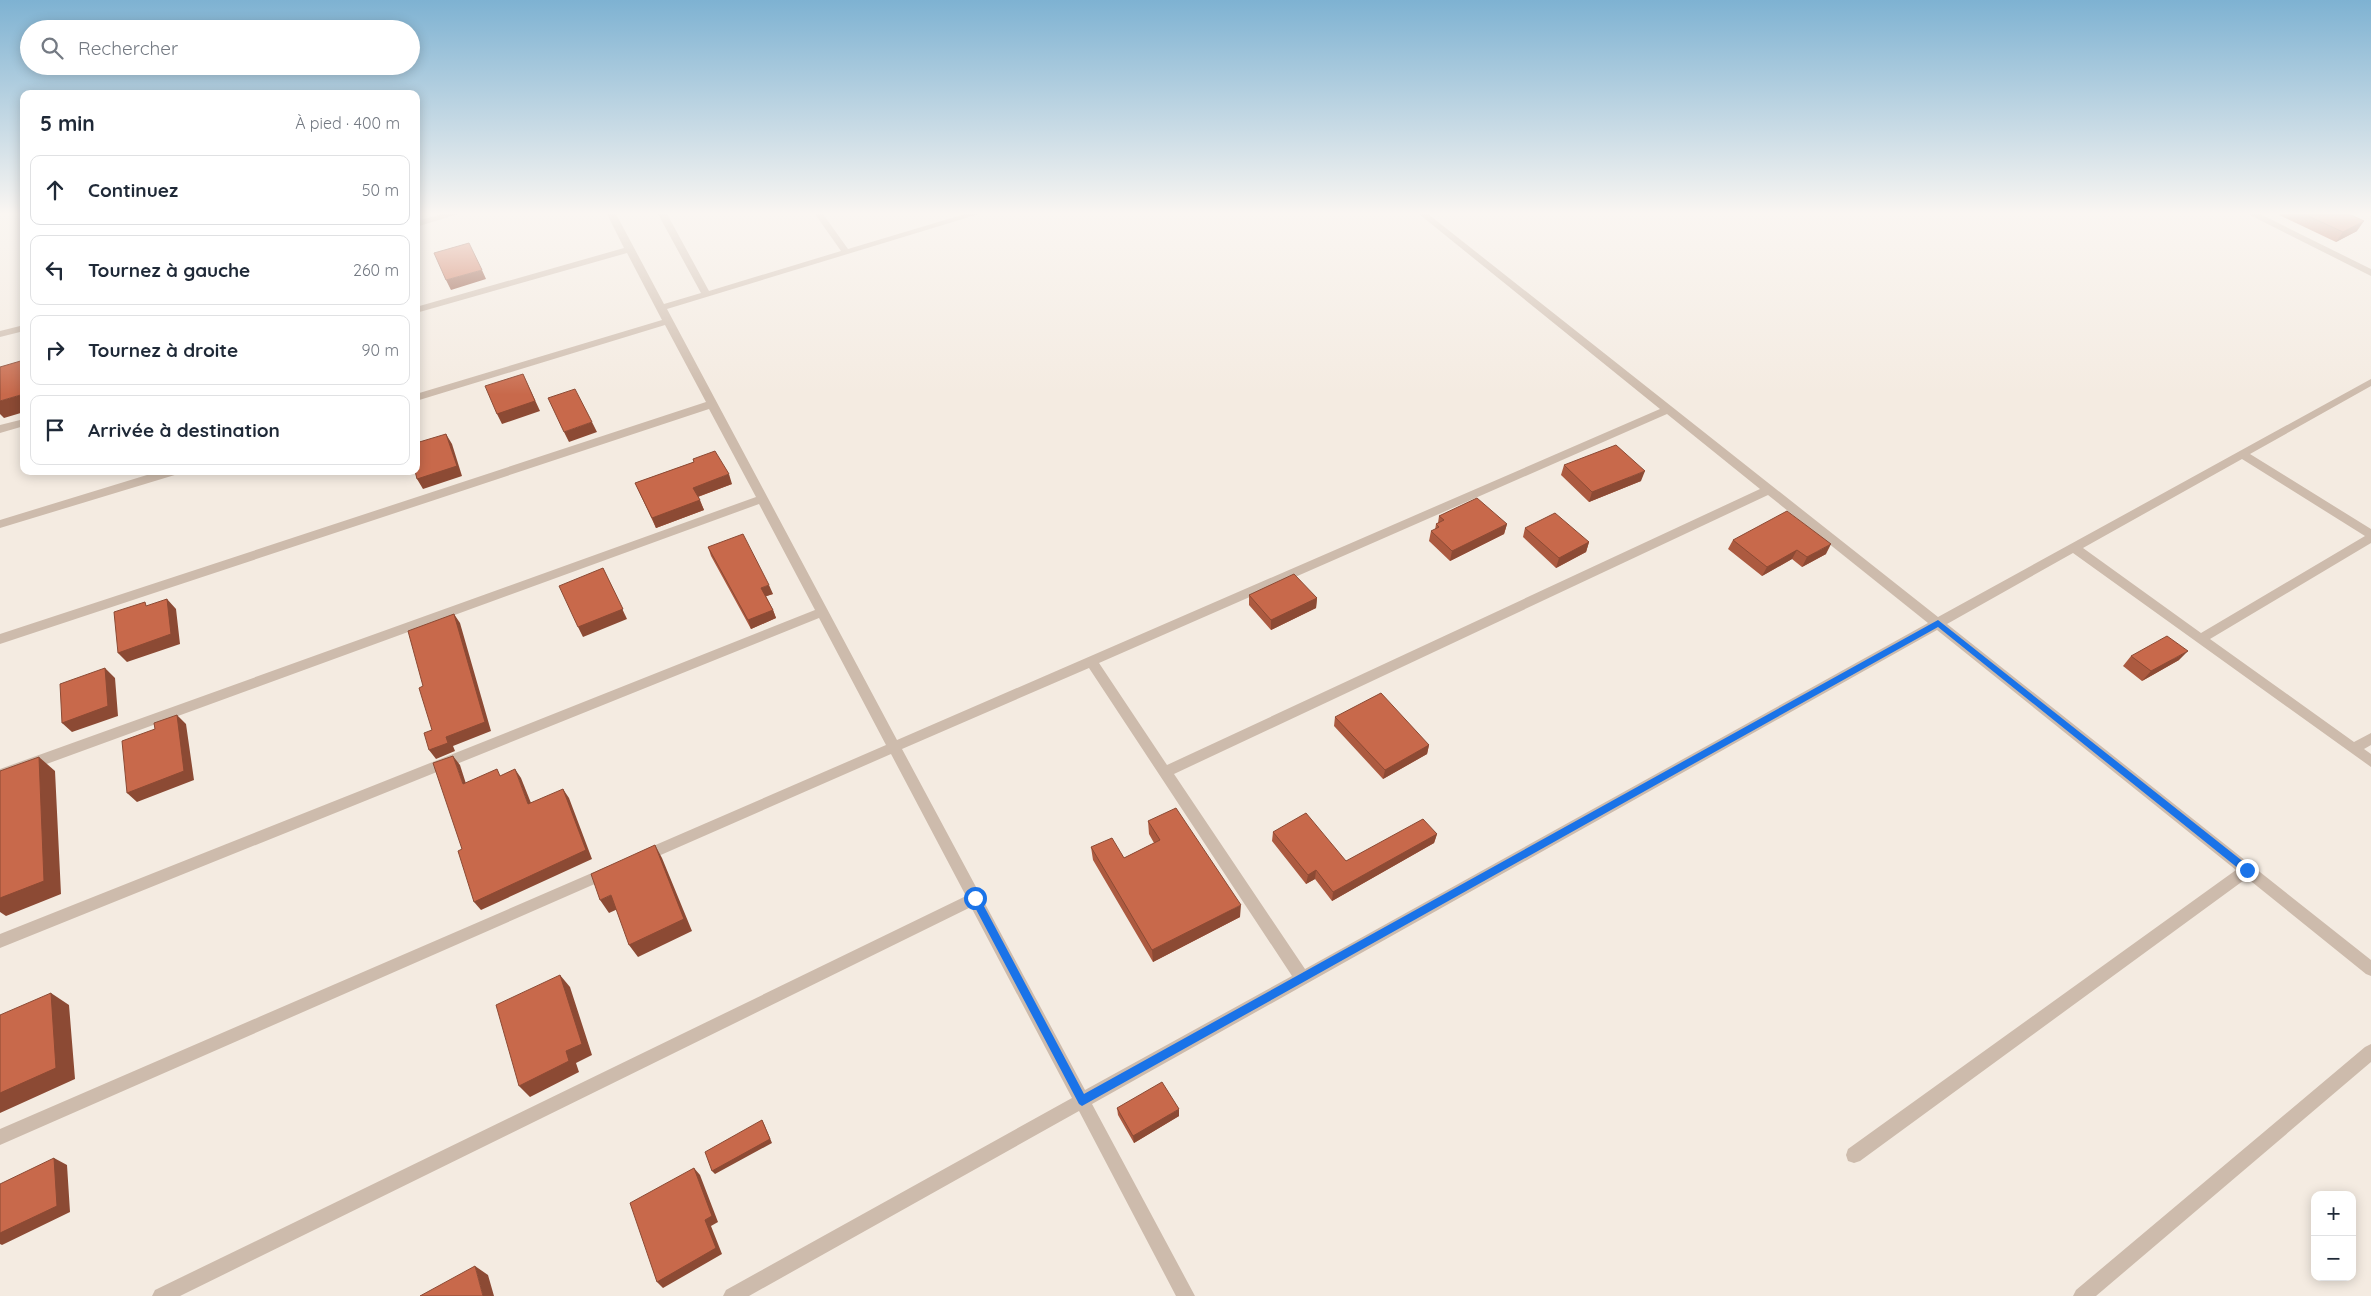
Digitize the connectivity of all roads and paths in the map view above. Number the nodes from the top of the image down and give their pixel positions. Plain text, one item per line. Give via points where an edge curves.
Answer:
1 (541, 274) edge
2 (643, 274) edge
3 (695, 274) edge
4 (771, 274) edge
5 (1499, 274) edge
6 (706, 294) junction
7 (661, 308) junction
8 (420, 309) edge
9 (668, 321) junction
10 (20, 329) edge
11 (0, 334) edge
12 (2371, 382) edge
13 (420, 397) edge
14 (712, 404) junction
15 (1669, 409) junction
16 (20, 423) edge
17 (0, 428) edge
18 (2242, 454) junction
19 (161, 475) edge
20 (1770, 489) junction
21 (762, 499) junction
22 (0, 524) edge
23 (2371, 536) edge
24 (2074, 548) junction
25 (822, 612) junction
26 (1938, 624) junction
27 (0, 638) edge
28 (2200, 639) junction
29 (1091, 661) junction
30 (2371, 738) edge
31 (894, 747) junction
32 (2354, 749) junction
33 (2371, 761) edge
34 (1165, 772) junction
35 (0, 775) edge
36 (2247, 870) junction
37 (975, 898) junction
38 (0, 940) edge
39 (2370, 965) edge
40 (1302, 978) junction
41 (2371, 1052) edge
42 (1082, 1101) junction
43 (0, 1137) edge
44 (1854, 1155) dead end
45 (161, 1296) edge
46 (732, 1296) edge
47 (1186, 1296) edge
48 (2082, 1296) edge

1 - 8 street
2 - 7 street
3 - 6 street
4 - 6 street
5 - 15 street
6 - 7 street
7 - 9 street
9 - 13 street
9 - 14 street
10 - 11 street
12 - 18 street
14 - 21 street
14 - 27 street
15 - 20 street
15 - 29 street
16 - 17 street
18 - 23 street
18 - 24 street
19 - 22 street
20 - 26 street
20 - 34 street
21 - 25 street
21 - 35 street
23 - 28 street
24 - 26 street
24 - 28 street
25 - 31 street
25 - 38 street
26 - 36 street
26 - 40 street
28 - 32 street
29 - 31 street
29 - 34 street
30 - 32 street
31 - 37 street
31 - 43 street
32 - 33 street
34 - 40 street
36 - 39 street
36 - 44 street
37 - 42 street
37 - 45 street
40 - 42 street
41 - 48 street
42 - 46 street
42 - 47 street

